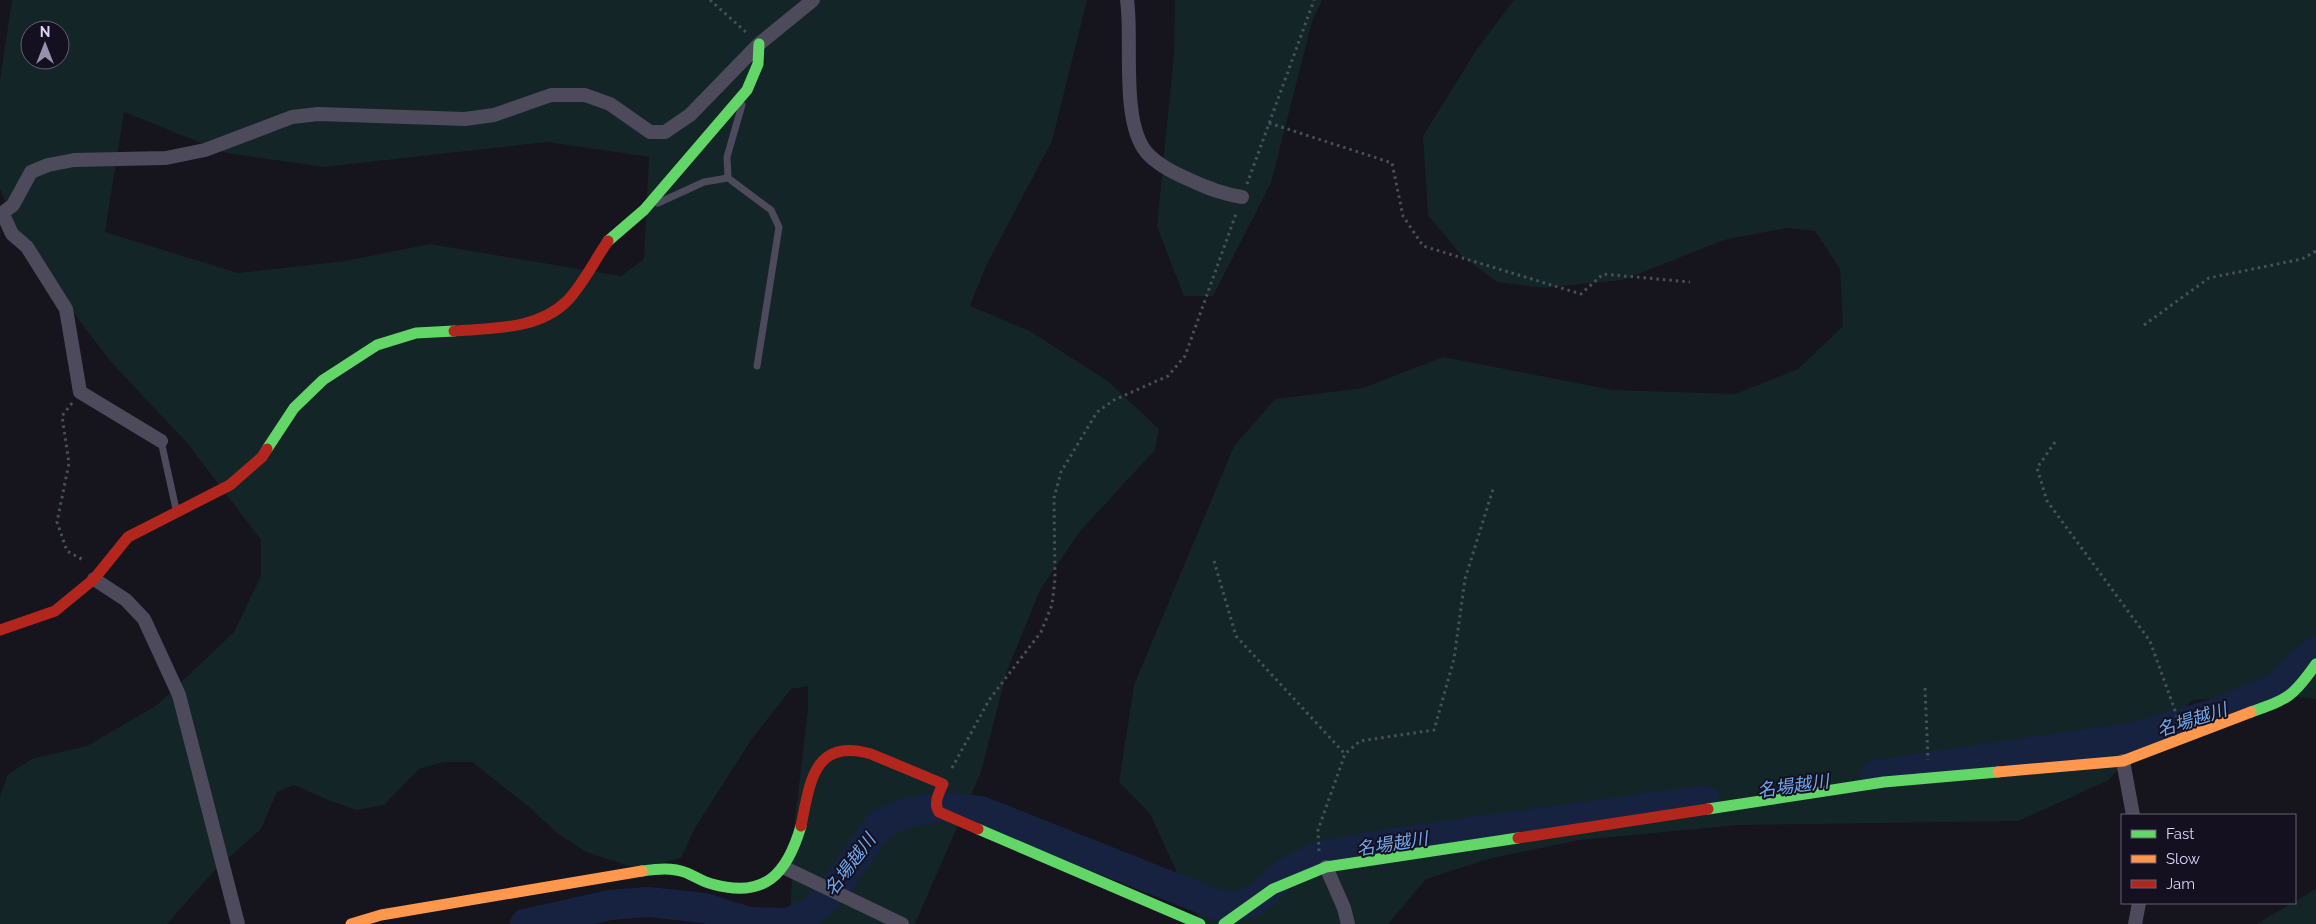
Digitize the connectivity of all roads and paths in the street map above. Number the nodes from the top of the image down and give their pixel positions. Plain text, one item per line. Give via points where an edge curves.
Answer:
1 (710, 0) edge
2 (812, 0) edge
3 (1127, 0) edge
4 (1314, 0) edge
5 (759, 44) junction
6 (747, 90) junction
7 (1269, 123) junction
8 (728, 178) junction
9 (1242, 197) junction
10 (644, 210) junction
11 (2, 214) edge
12 (2316, 251) edge
13 (1690, 282) dead end
14 (2144, 324) dead end
15 (757, 366) dead end
16 (80, 392) junction
17 (161, 441) joint
18 (2055, 442) dead end
19 (1494, 486) dead end
20 (177, 512) junction
21 (1214, 561) dead end
22 (94, 578) junction
23 (0, 630) edge
24 (2316, 664) edge
25 (1924, 688) dead end
26 (2184, 736) junction
27 (1345, 754) junction
28 (1928, 757) dead end
29 (2124, 761) junction
30 (942, 787) junction
31 (2133, 814) edge
32 (1318, 849) dead end
33 (785, 868) junction
34 (1326, 868) junction
35 (2139, 904) edge
36 (238, 924) edge
37 (351, 924) edge
38 (902, 924) edge
39 (1200, 924) edge
40 (1224, 924) edge
41 (1348, 924) edge
42 (2135, 924) edge

1 - 5 path
2 - 5 street
3 - 9 street via 1128,78 1136,130 1146,152 1171,172 1221,194
4 - 7 path
5 - 6 street via 758,64
5 - 11 street via 690,115 665,132 650,132 610,104 585,95 551,95 494,115 465,119 318,114 292,117 205,150 166,158 74,160 48,165 31,172 13,205
6 - 8 lane via 727,157
6 - 10 street
7 - 9 path
7 - 13 path via 1392,163 1403,216 1423,246 1581,294 1603,274
8 - 10 lane via 704,182
8 - 15 lane via 771,210 779,227
9 - 30 path via 1185,356 1168,376 1114,400 1097,412 1061,472 1054,498 1055,579 1052,605 1041,632 989,700
10 - 20 street via 608,241 567,300 544,317 513,327 416,333 377,345 323,380 294,408 262,457 230,485
11 - 16 street via 12,234 27,247 66,309
12 - 14 path via 2302,259 2209,278
16 - 17 street
16 - 22 path via 62,416 69,463 57,522 67,551 86,562
17 - 20 lane
18 - 26 path via 2037,468 2047,502 2150,641
19 - 27 path via 1465,578 1454,659 1434,730 1360,741
20 - 22 street via 128,537
21 - 27 path via 1236,636
22 - 23 street via 55,611
22 - 36 street via 126,600 144,619 178,695
24 - 26 street via 2299,689 2282,701
25 - 28 path
26 - 29 street
27 - 32 path via 1318,830
29 - 31 street
29 - 34 street via 1884,782
30 - 33 street via 863,751 848,749 834,752 821,759 813,775 797,847
30 - 39 street via 936,802 939,812
33 - 37 street via 763,884 741,887 711,884 682,871 660,868 381,916
33 - 38 street
34 - 40 street via 1273,890
34 - 41 street
35 - 42 street

